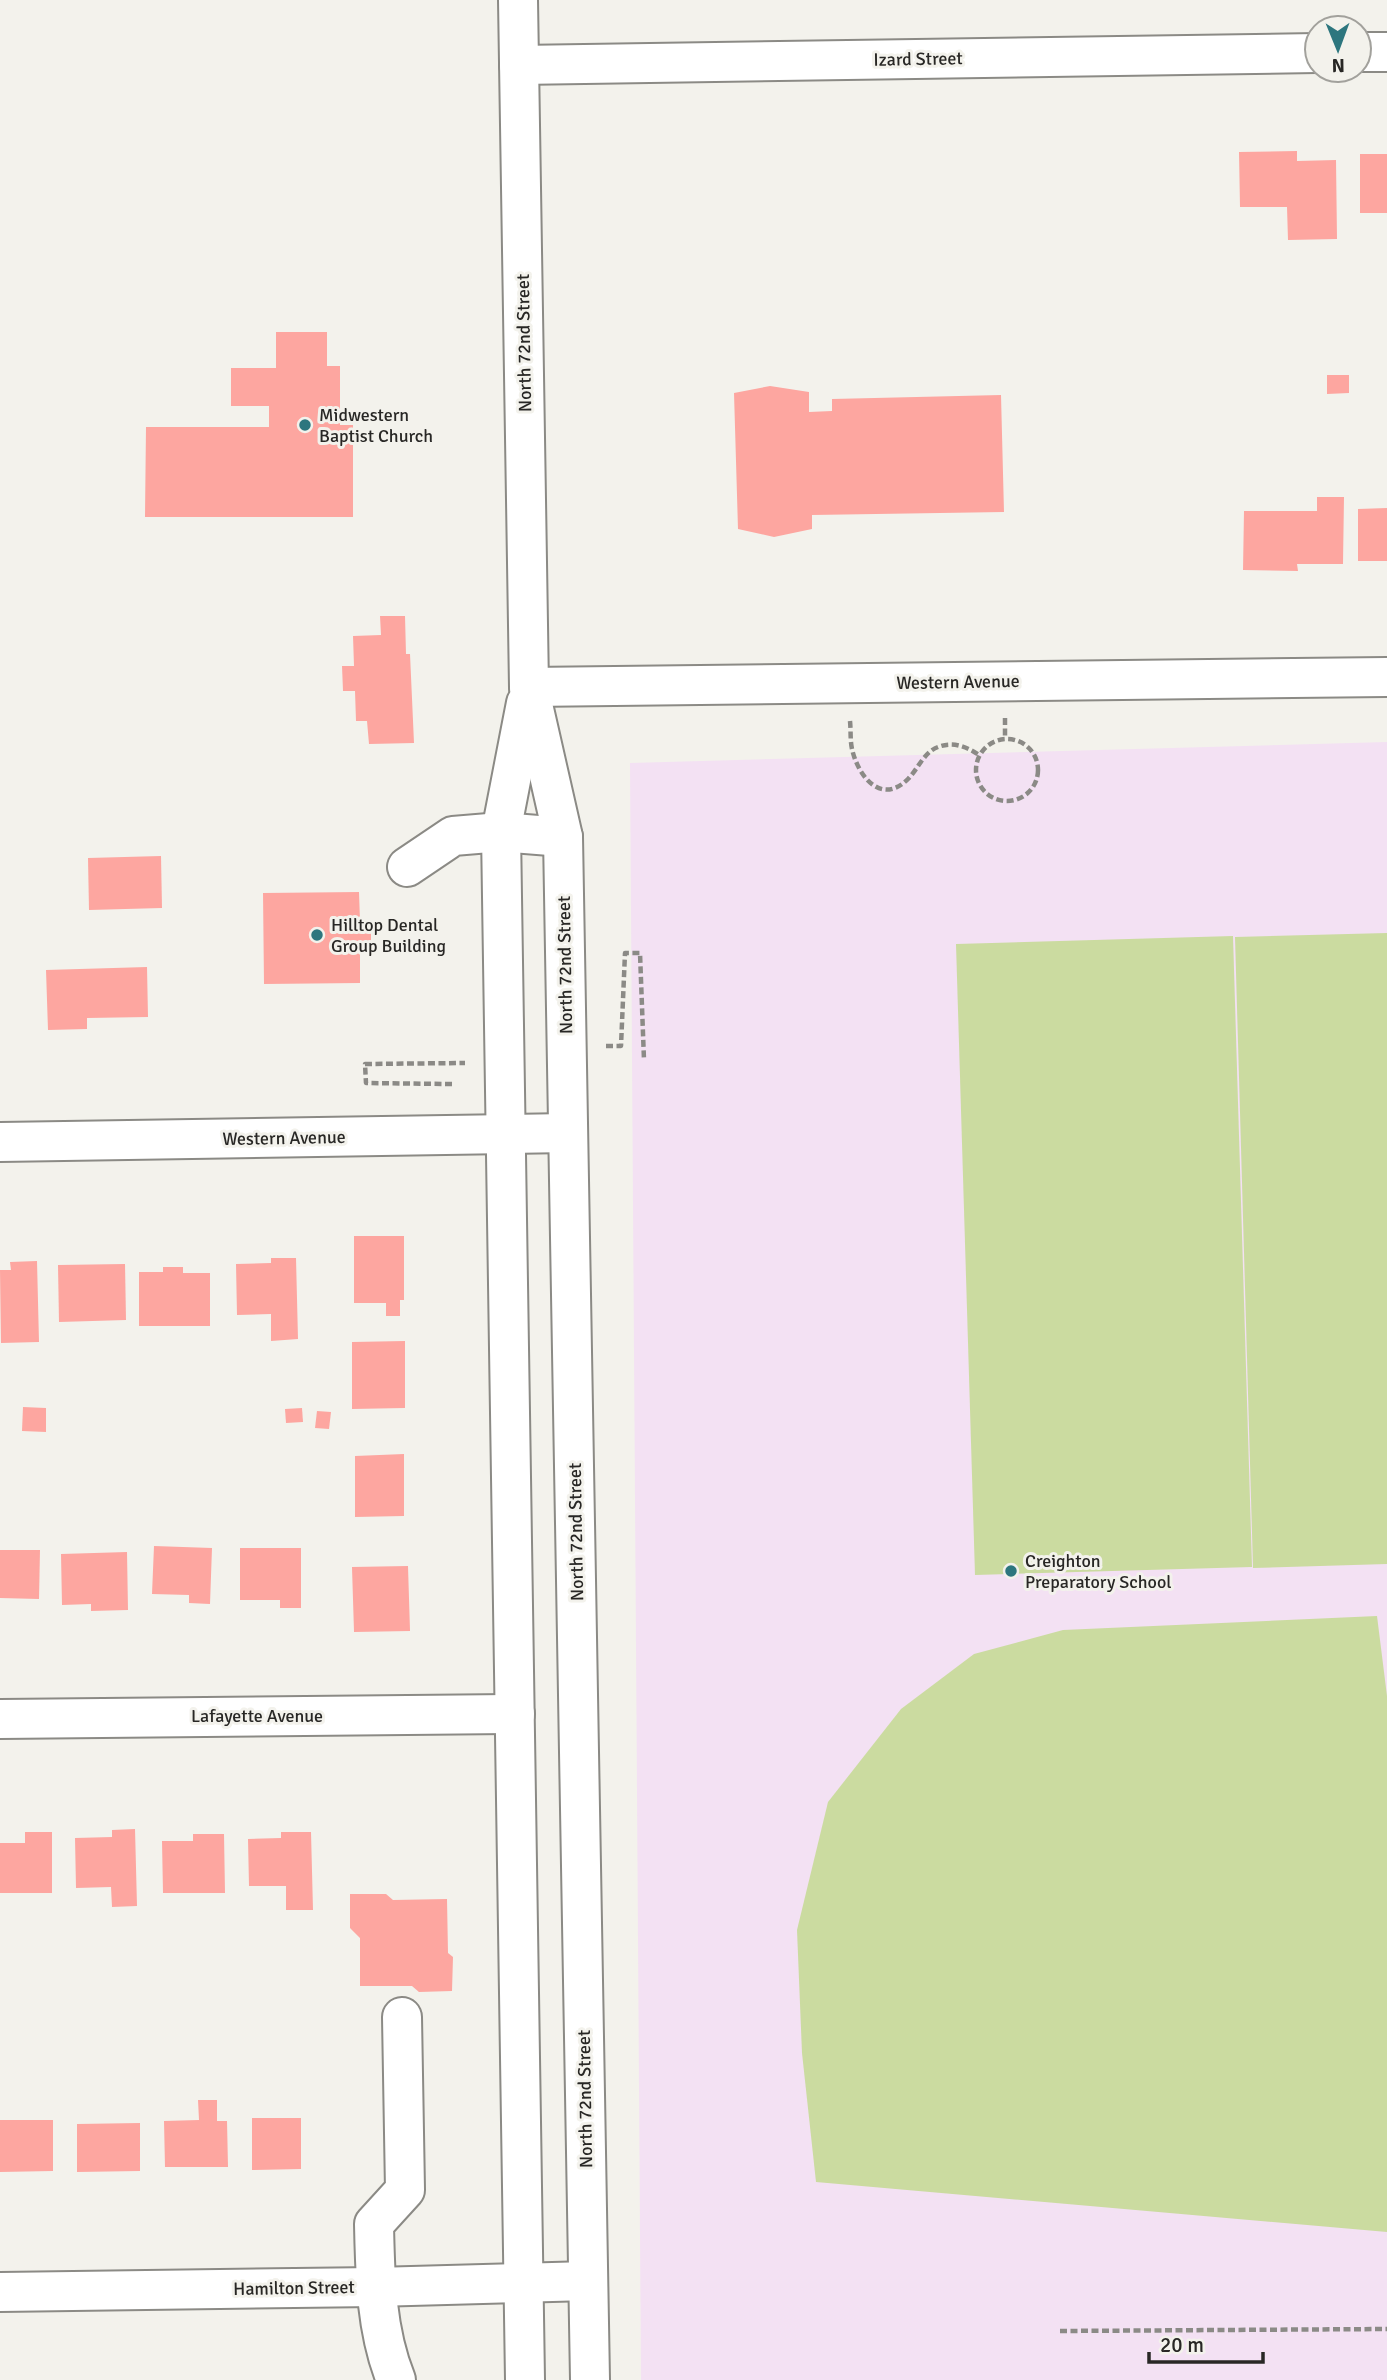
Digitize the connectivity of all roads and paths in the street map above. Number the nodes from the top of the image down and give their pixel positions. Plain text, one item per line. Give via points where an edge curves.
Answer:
1 (518, 0) edge
2 (1303, 53) edge
3 (519, 65) junction
4 (1387, 677) edge
5 (530, 687) junction
6 (1004, 719) dead end
7 (850, 721) dead end
8 (1005, 738) junction
9 (979, 755) junction
10 (500, 832) junction
11 (563, 837) junction
12 (407, 867) dead end
13 (621, 1046) dead end
14 (644, 1060) dead end
15 (470, 1063) dead end
16 (452, 1084) dead end
17 (568, 1133) junction
18 (505, 1135) junction
19 (0, 1142) edge
20 (514, 1714) junction
21 (0, 1719) edge
22 (402, 2017) dead end
23 (588, 2281) junction
24 (523, 2282) junction
25 (375, 2287) junction
26 (0, 2292) edge
27 (1387, 2329) edge
28 (1060, 2330) dead end
29 (396, 2380) edge
30 (525, 2380) edge
31 (590, 2380) edge

1 - 3 main road, North 72nd Street
2 - 3 main road, Izard Street
3 - 5 main road, North 72nd Street
4 - 5 main road, Western Avenue
5 - 10 main road, North 72nd Street
5 - 11 main road, North 72nd Street
6 - 8 path
7 - 9 path via 859,768 869,783 883,790 907,780 937,747 956,745
8 - 9 path via 994,741
8 - 9 path via 1024,743 1037,759 1038,779 1025,795 1006,801 987,793 976,775
10 - 11 main road
10 - 12 main road via 453,836
10 - 18 main road, North 72nd Street
11 - 17 main road, North 72nd Street
13 - 14 path via 625,953 640,953
15 - 16 path via 365,1064 366,1083
17 - 18 main road, Western Avenue
17 - 23 main road, North 72nd Street
18 - 19 main road, Western Avenue
18 - 20 main road, North 72nd Street
20 - 21 main road, Lafayette Avenue
20 - 24 main road, North 72nd Street
22 - 25 main road via 405,2190 374,2224
23 - 24 main road, Hamilton Street
23 - 31 main road, North 72nd Street
24 - 25 main road, Hamilton Street
24 - 30 main road, North 72nd Street
25 - 26 main road, Hamilton Street
25 - 29 main road
27 - 28 path

